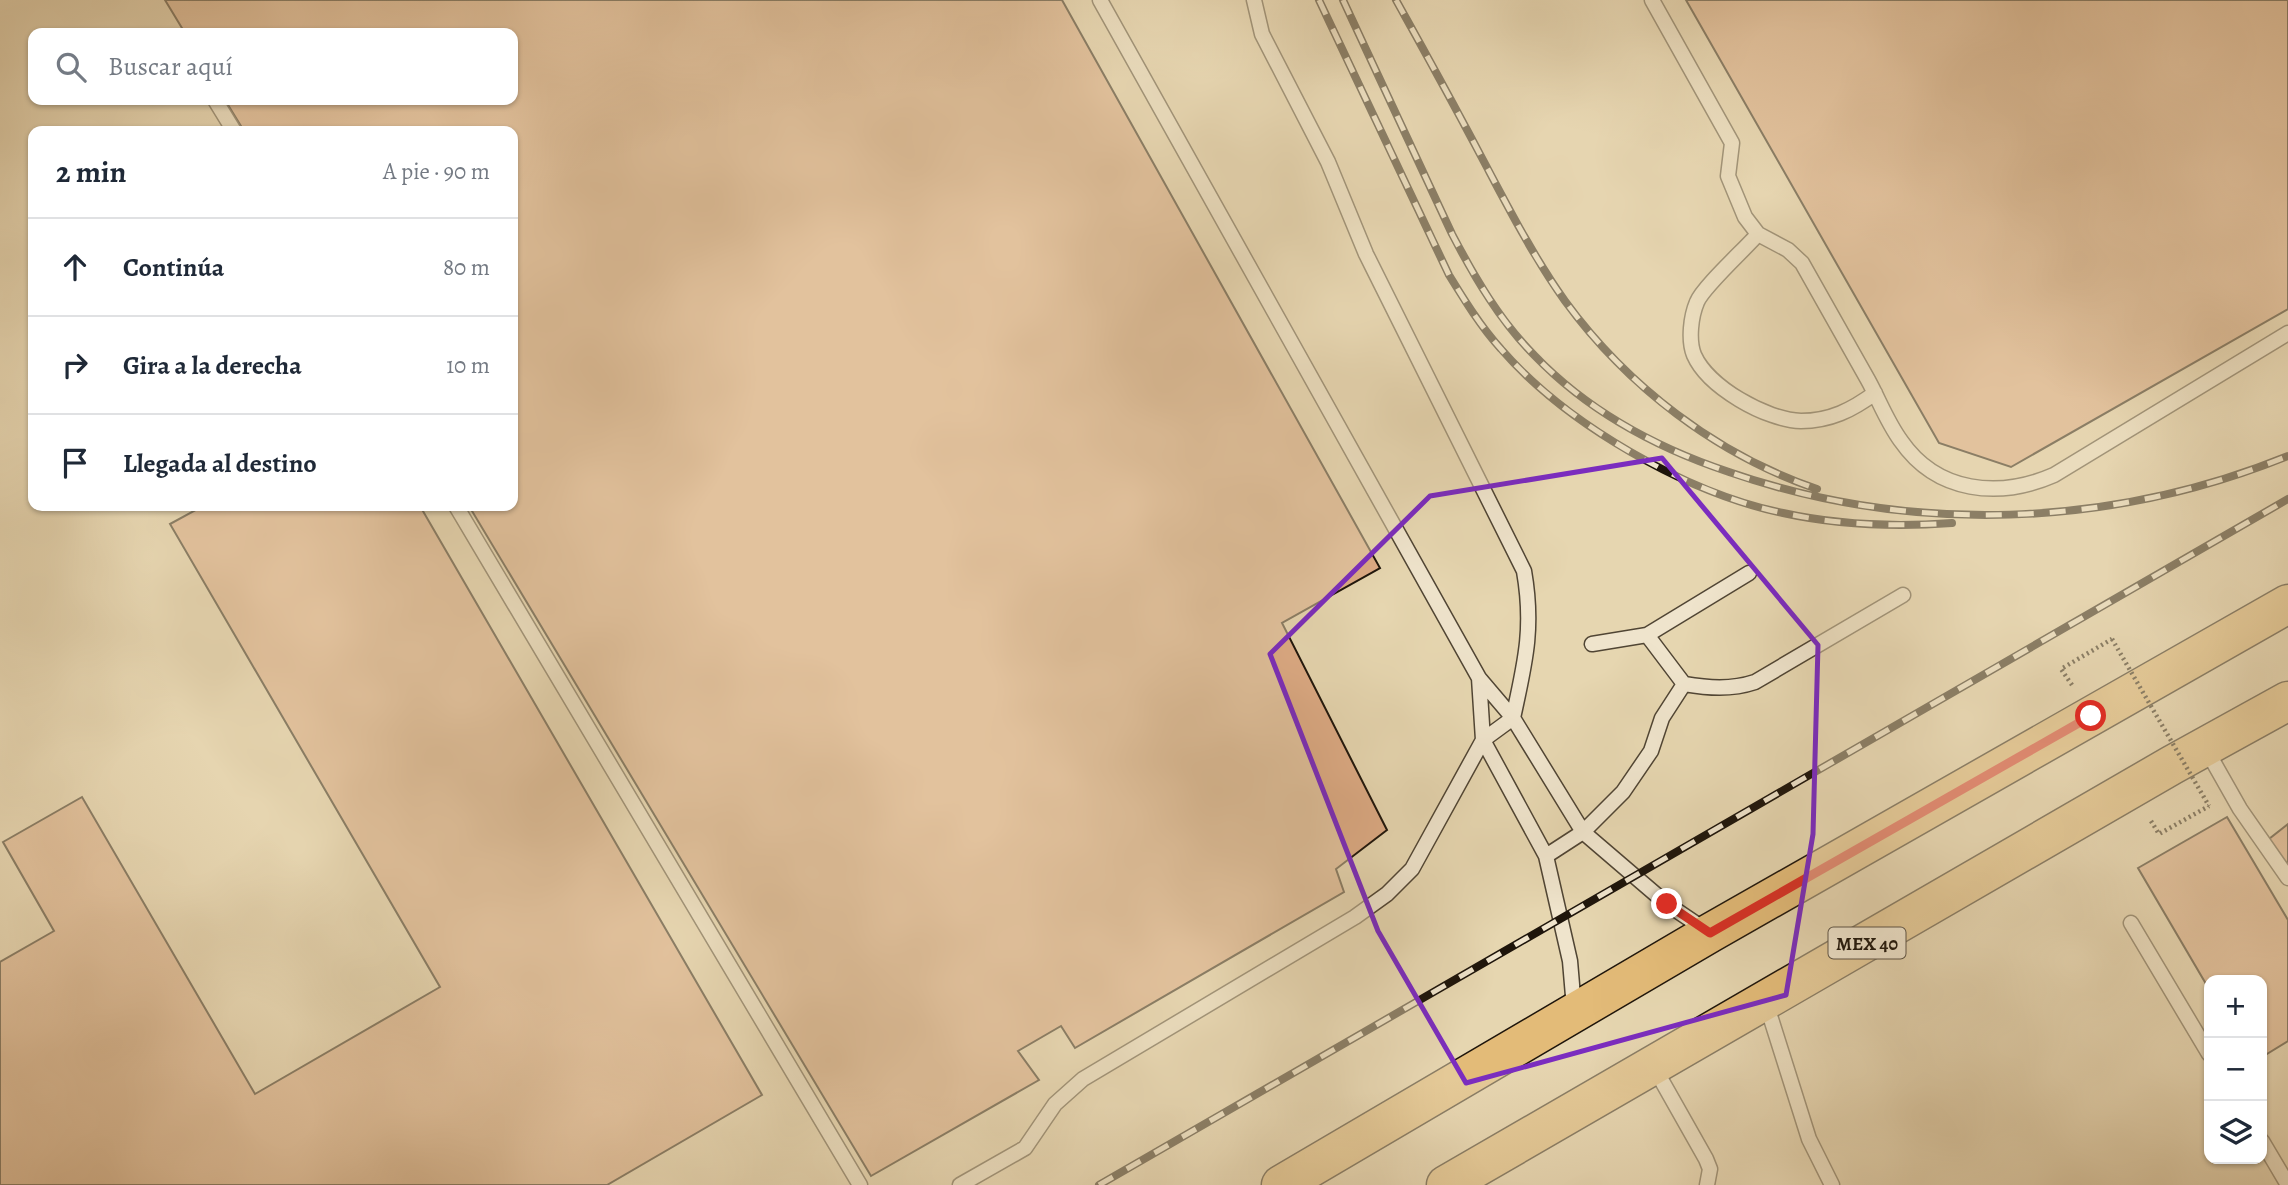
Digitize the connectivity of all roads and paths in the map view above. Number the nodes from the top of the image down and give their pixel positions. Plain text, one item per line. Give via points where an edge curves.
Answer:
1 (1100, 0) edge
2 (1254, 0) edge
3 (1652, 0) edge
4 (218, 105) edge
5 (230, 126) edge
6 (1758, 234) junction
7 (2288, 333) edge
8 (1875, 393) junction
9 (459, 511) edge
10 (1749, 573) dead end
11 (1903, 595) dead end
12 (2288, 604) edge
13 (1647, 635) junction
14 (1592, 644) dead end
15 (2061, 669) dead end
16 (1479, 678) junction
17 (1684, 684) junction
18 (2288, 701) edge
19 (1513, 718) junction
20 (1483, 740) junction
21 (2206, 747) junction
22 (1583, 832) junction
23 (2159, 834) dead end
24 (1546, 856) junction
25 (2288, 878) edge
26 (2131, 923) dead end
27 (1710, 933) junction
28 (1766, 1002) junction
29 (1574, 1014) junction
30 (2204, 1046) edge
31 (1653, 1066) junction
32 (2267, 1149) edge
33 (860, 1185) edge
34 (960, 1185) edge
35 (1281, 1185) edge
36 (1446, 1185) edge
37 (1707, 1185) edge
38 (1832, 1185) edge
39 (2288, 1185) edge

1 - 16 lane
2 - 19 lane via 1262,34 1328,162 1366,254 1524,571 1529,629
3 - 6 lane via 1732,143 1728,176 1745,218
4 - 5 lane
6 - 8 lane via 1788,250 1801,263
6 - 8 lane via 1698,299 1691,347 1695,358 1734,396 1784,419 1834,417
7 - 8 lane via 2054,475 2032,485 1998,490 1939,478 1918,462 1890,425
9 - 33 lane
10 - 13 lane
11 - 17 lane via 1755,682 1707,688
12 - 27 main road
13 - 14 lane
13 - 17 lane
15 - 23 path, bridge via 2112,639 2208,806
16 - 19 lane
16 - 20 lane
17 - 22 lane via 1662,718 1651,751 1623,792
18 - 21 main road, MEX 40
19 - 20 lane
19 - 22 lane
20 - 24 lane
20 - 34 lane via 1412,869 1387,894 1083,1079 1055,1104 1025,1148
21 - 25 lane via 2240,809
21 - 28 main road, MEX 40
22 - 24 lane
22 - 27 lane via 1667,904
24 - 29 lane via 1570,961
26 - 30 lane
27 - 29 main road
28 - 31 main road, MEX 40
28 - 38 lane via 1808,1139
29 - 35 main road
31 - 36 main road, MEX 40
31 - 37 lane via 1706,1159 1710,1169
32 - 39 lane

